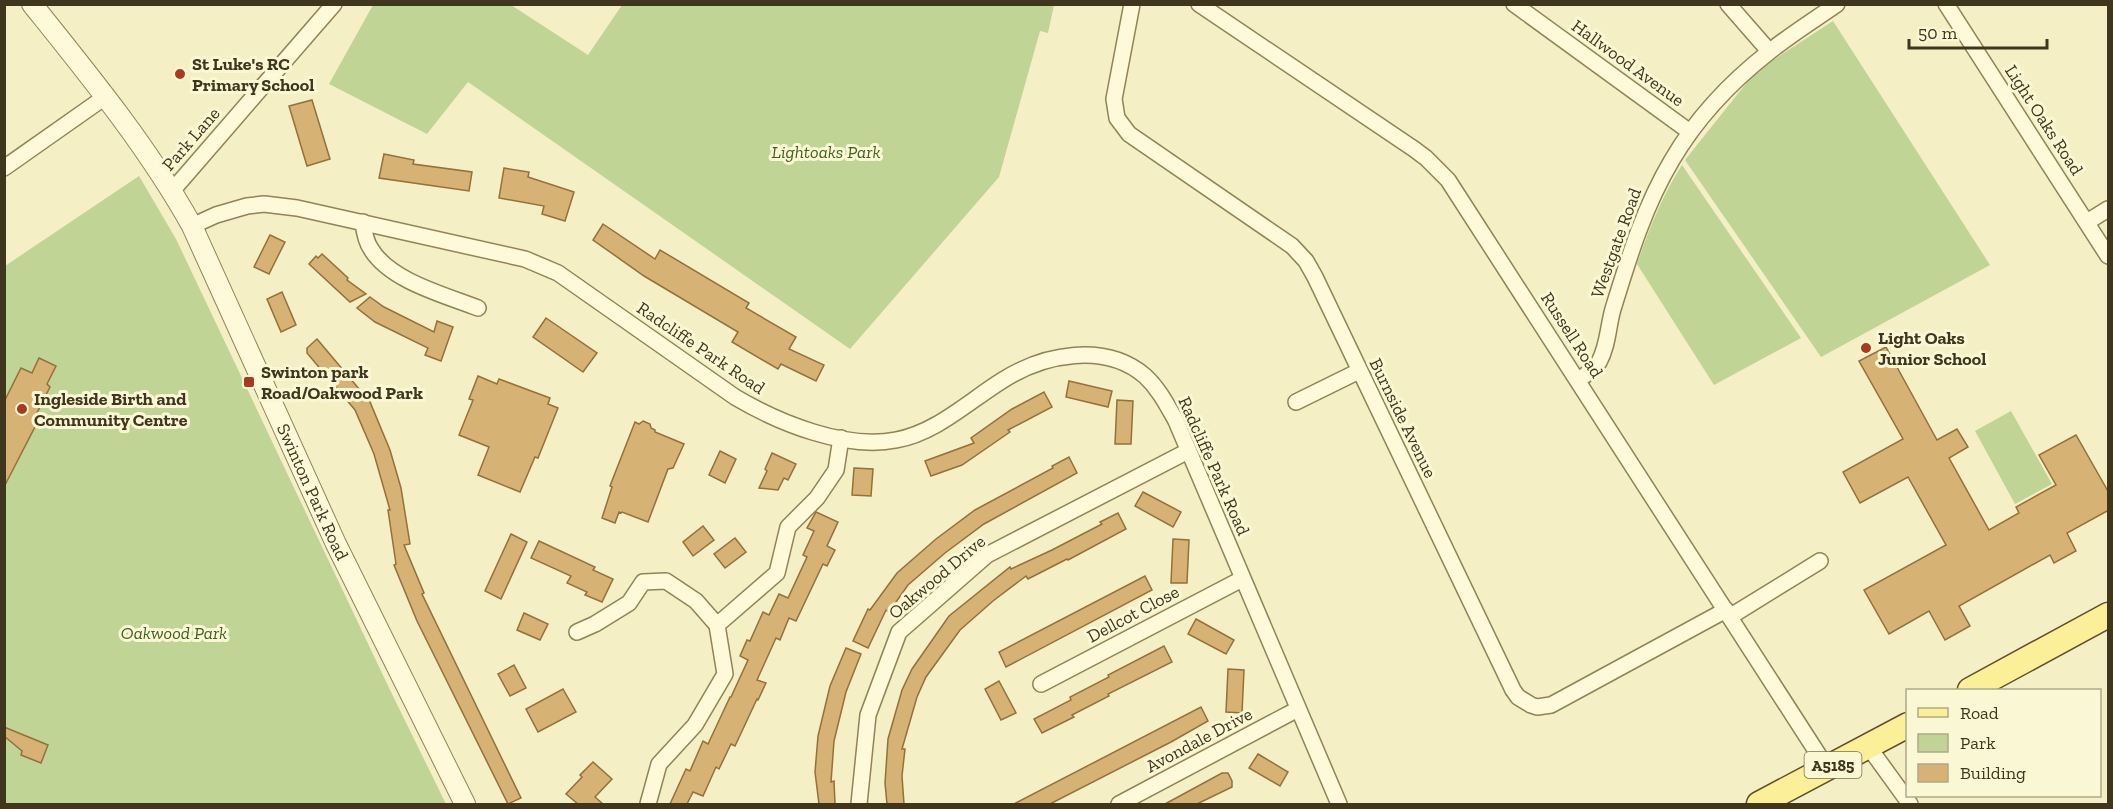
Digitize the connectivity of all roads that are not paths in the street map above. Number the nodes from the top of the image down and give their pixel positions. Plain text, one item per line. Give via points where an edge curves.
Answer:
1 (32, 4) edge
2 (1132, 4) edge
3 (1199, 4) edge
4 (1515, 4) edge
5 (1728, 4) edge
6 (1837, 4) edge
7 (1946, 4) edge
8 (327, 7) edge
9 (1769, 51) junction
10 (105, 97) junction
11 (1690, 132) junction
12 (4, 168) edge
13 (172, 191) junction
14 (2109, 209) edge
15 (363, 222) junction
16 (2087, 222) junction
17 (192, 226) junction
18 (2109, 256) edge
19 (477, 308) dead end
20 (1359, 371) junction
21 (1578, 380) junction
22 (1296, 402) dead end
23 (841, 438) junction
24 (1188, 451) junction
25 (1820, 561) dead end
26 (1242, 579) junction
27 (1729, 613) junction
28 (2109, 615) edge
29 (717, 625) junction
30 (577, 632) dead end
31 (1041, 684) dead end
32 (1972, 689) edge
33 (1298, 709) junction
34 (1906, 726) edge
35 (1868, 746) junction
36 (1827, 768) junction
37 (465, 804) edge
38 (648, 804) edge
39 (859, 804) edge
40 (1119, 804) edge
41 (1339, 804) edge
42 (1759, 804) edge
43 (1910, 804) edge

1 - 10 street, Swinton Park Road
2 - 20 street, Burnside Avenue via 1114,99 1116,118 1129,134 1299,253 1315,277
3 - 21 street, Russell Road via 1438,168
4 - 11 street, Hallwood Avenue
5 - 9 street
6 - 9 street, Westgate Road
7 - 16 street, Light Oaks Road
8 - 13 street, Park Lane
9 - 11 street, Westgate Road via 1734,82
10 - 12 street
10 - 13 street, Swinton Park Road
11 - 21 street, Westgate Road via 1644,215 1599,361
13 - 17 street, Swinton Park Road
14 - 16 street
15 - 17 street, Radcliffe Park Road via 264,204 230,210
15 - 19 street via 371,250 385,264 409,281
15 - 23 street, Radcliffe Park Road via 546,267 759,411
16 - 18 street, Light Oaks Road
17 - 37 street, Swinton Park Road via 336,544
20 - 22 street
20 - 27 street, Burnside Avenue via 1502,668 1524,702 1538,707 1551,705
21 - 27 street, Russell Road
23 - 24 street, Radcliffe Park Road via 884,442 911,436 1017,372 1050,360 1089,355 1119,361 1149,380 1162,396
23 - 29 street via 836,470 817,498 788,526 777,573
24 - 26 street, Radcliffe Park Road
24 - 39 street, Oakwood Drive via 987,555 899,632 868,715
25 - 27 street
26 - 31 street, Dellcot Close
26 - 33 street, Radcliffe Park Road
27 - 36 street, Russell Road
28 - 32 main road
29 - 30 street via 696,601 666,581 643,582 629,603
29 - 38 street via 725,674 695,725 658,764
33 - 40 street, Avondale Drive
33 - 41 street, Radcliffe Park Road
34 - 35 main road, A5185
35 - 36 main road, A5185
35 - 43 street
36 - 42 main road, A5185

